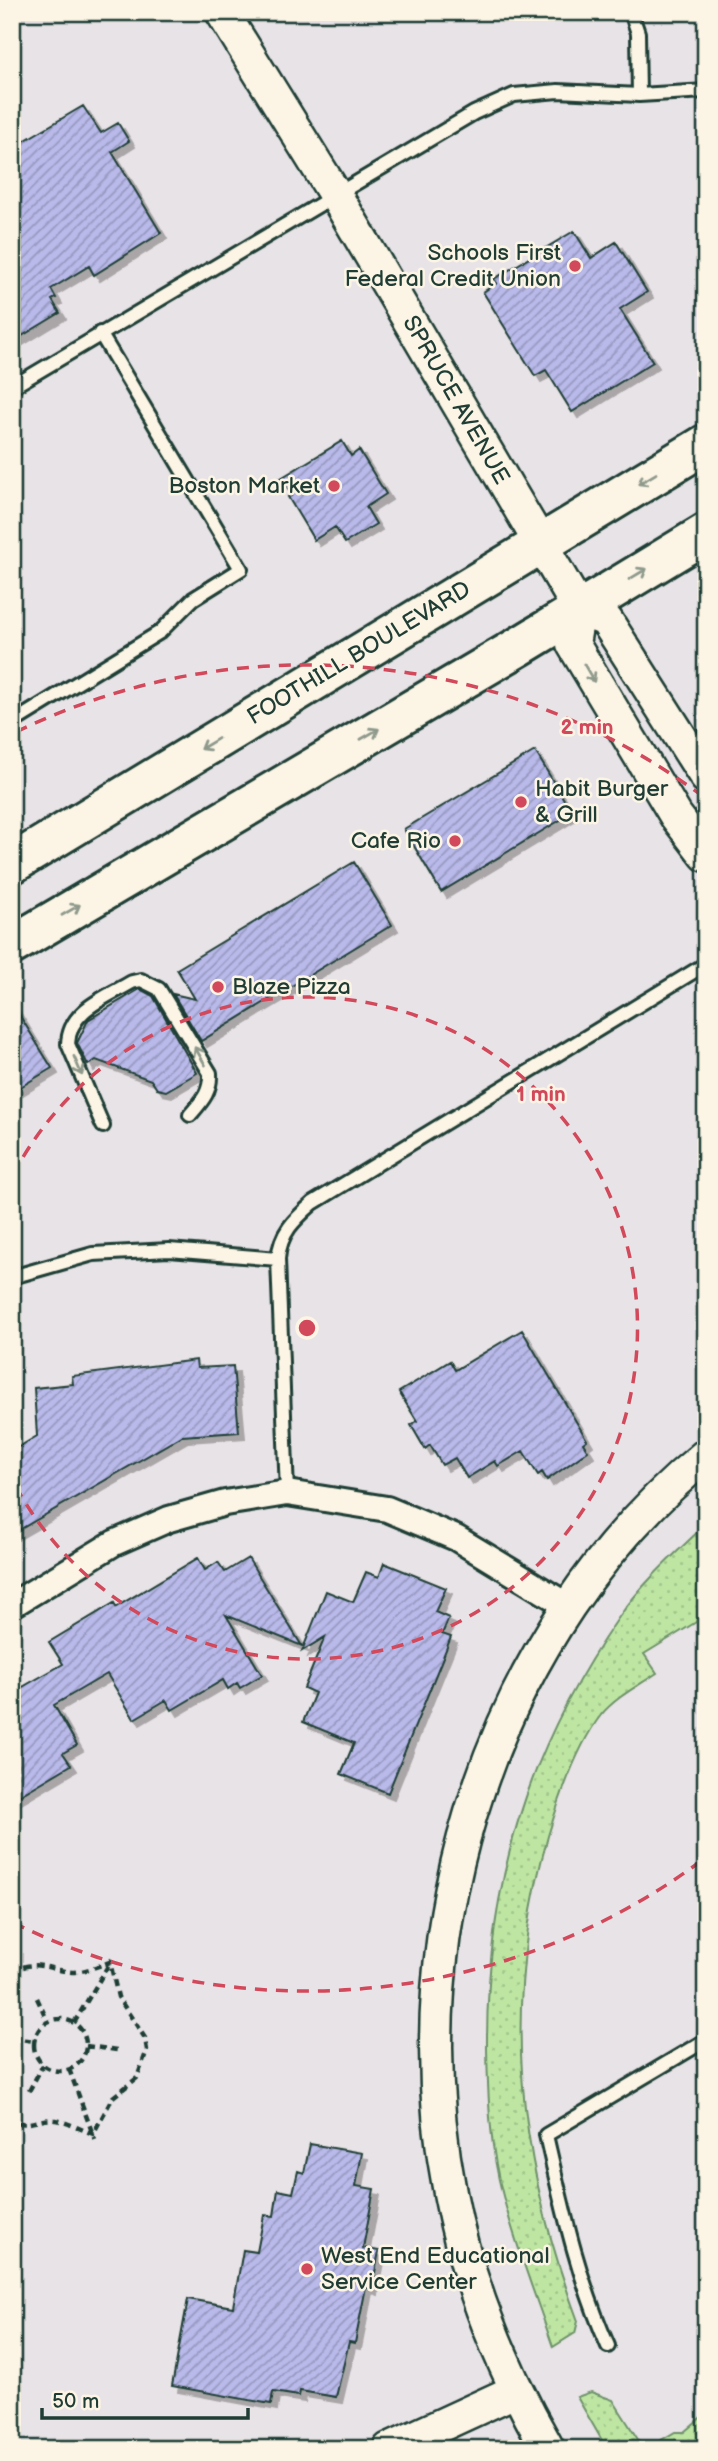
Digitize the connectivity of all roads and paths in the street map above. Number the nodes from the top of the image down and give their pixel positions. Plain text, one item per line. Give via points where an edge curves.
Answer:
1 (222, 12) edge
2 (631, 12) edge
3 (706, 91) edge
4 (639, 95) junction
5 (336, 195) junction
6 (100, 333) junction
7 (12, 387) edge
8 (706, 444) edge
9 (706, 533) edge
10 (540, 544) junction
11 (579, 609) junction
12 (12, 723) edge
13 (706, 777) edge
14 (706, 855) edge
15 (12, 864) edge
16 (12, 945) edge
17 (706, 964) edge
18 (190, 1115) dead end
19 (103, 1126) dead end
20 (278, 1259) junction
21 (12, 1277) edge
22 (706, 1455) edge
23 (287, 1493) junction
24 (12, 1605) edge
25 (568, 1606) junction
26 (111, 1960) junction
27 (12, 1972) edge
28 (37, 1998) dead end
29 (48, 2022) junction
30 (74, 2023) junction
31 (12, 2038) edge
32 (706, 2040) edge
33 (34, 2041) junction
34 (86, 2046) junction
35 (117, 2050) dead end
36 (43, 2065) junction
37 (69, 2069) junction
38 (29, 2091) dead end
39 (12, 2120) edge
40 (94, 2137) junction
41 (608, 2346) dead end
42 (515, 2391) junction
43 (389, 2449) edge
44 (548, 2449) edge

1 - 5 street, SPRUCE AVENUE
2 - 4 lane via 639,33
3 - 4 lane
4 - 5 lane via 558,91 514,95 474,113
5 - 6 lane
5 - 10 street, SPRUCE AVENUE
6 - 7 lane
6 - 12 lane via 241,569 193,599 160,632
8 -> 10 main road, FOOTHILL BOULEVARD
11 -> 9 main road
10 - 11 street, SPRUCE AVENUE
10 -> 15 main road, FOOTHILL BOULEVARD
11 - 13 street via 606,620
11 -> 14 street via 573,644 676,816
16 -> 11 main road
17 - 20 lane via 313,1203 292,1221 279,1241
18 -> 19 lane via 206,1097 210,1073 159,989 141,980 79,1014 69,1031 68,1044
20 - 21 lane via 169,1250 93,1254
20 - 23 lane
22 - 25 street via 625,1533
23 - 24 street via 225,1503 169,1519 114,1543
23 - 25 street via 387,1509 456,1538
25 - 42 street via 518,1693 478,1786 452,1879 438,1980 437,2087 450,2193 478,2295
26 - 27 path via 71,1972 28,1964
26 - 30 path
26 - 40 path via 118,1997 145,2038 146,2050 141,2070 113,2097
28 - 29 path
29 - 30 path
29 - 33 path
30 - 34 path
31 - 33 path
32 - 41 lane via 546,2135 570,2245
33 - 36 path via 36,2057
34 - 35 path
34 - 37 path via 79,2063
36 - 37 path via 57,2071
36 - 38 path
37 - 40 path
39 - 40 path via 24,2124 58,2121
42 - 43 street
42 - 44 street

